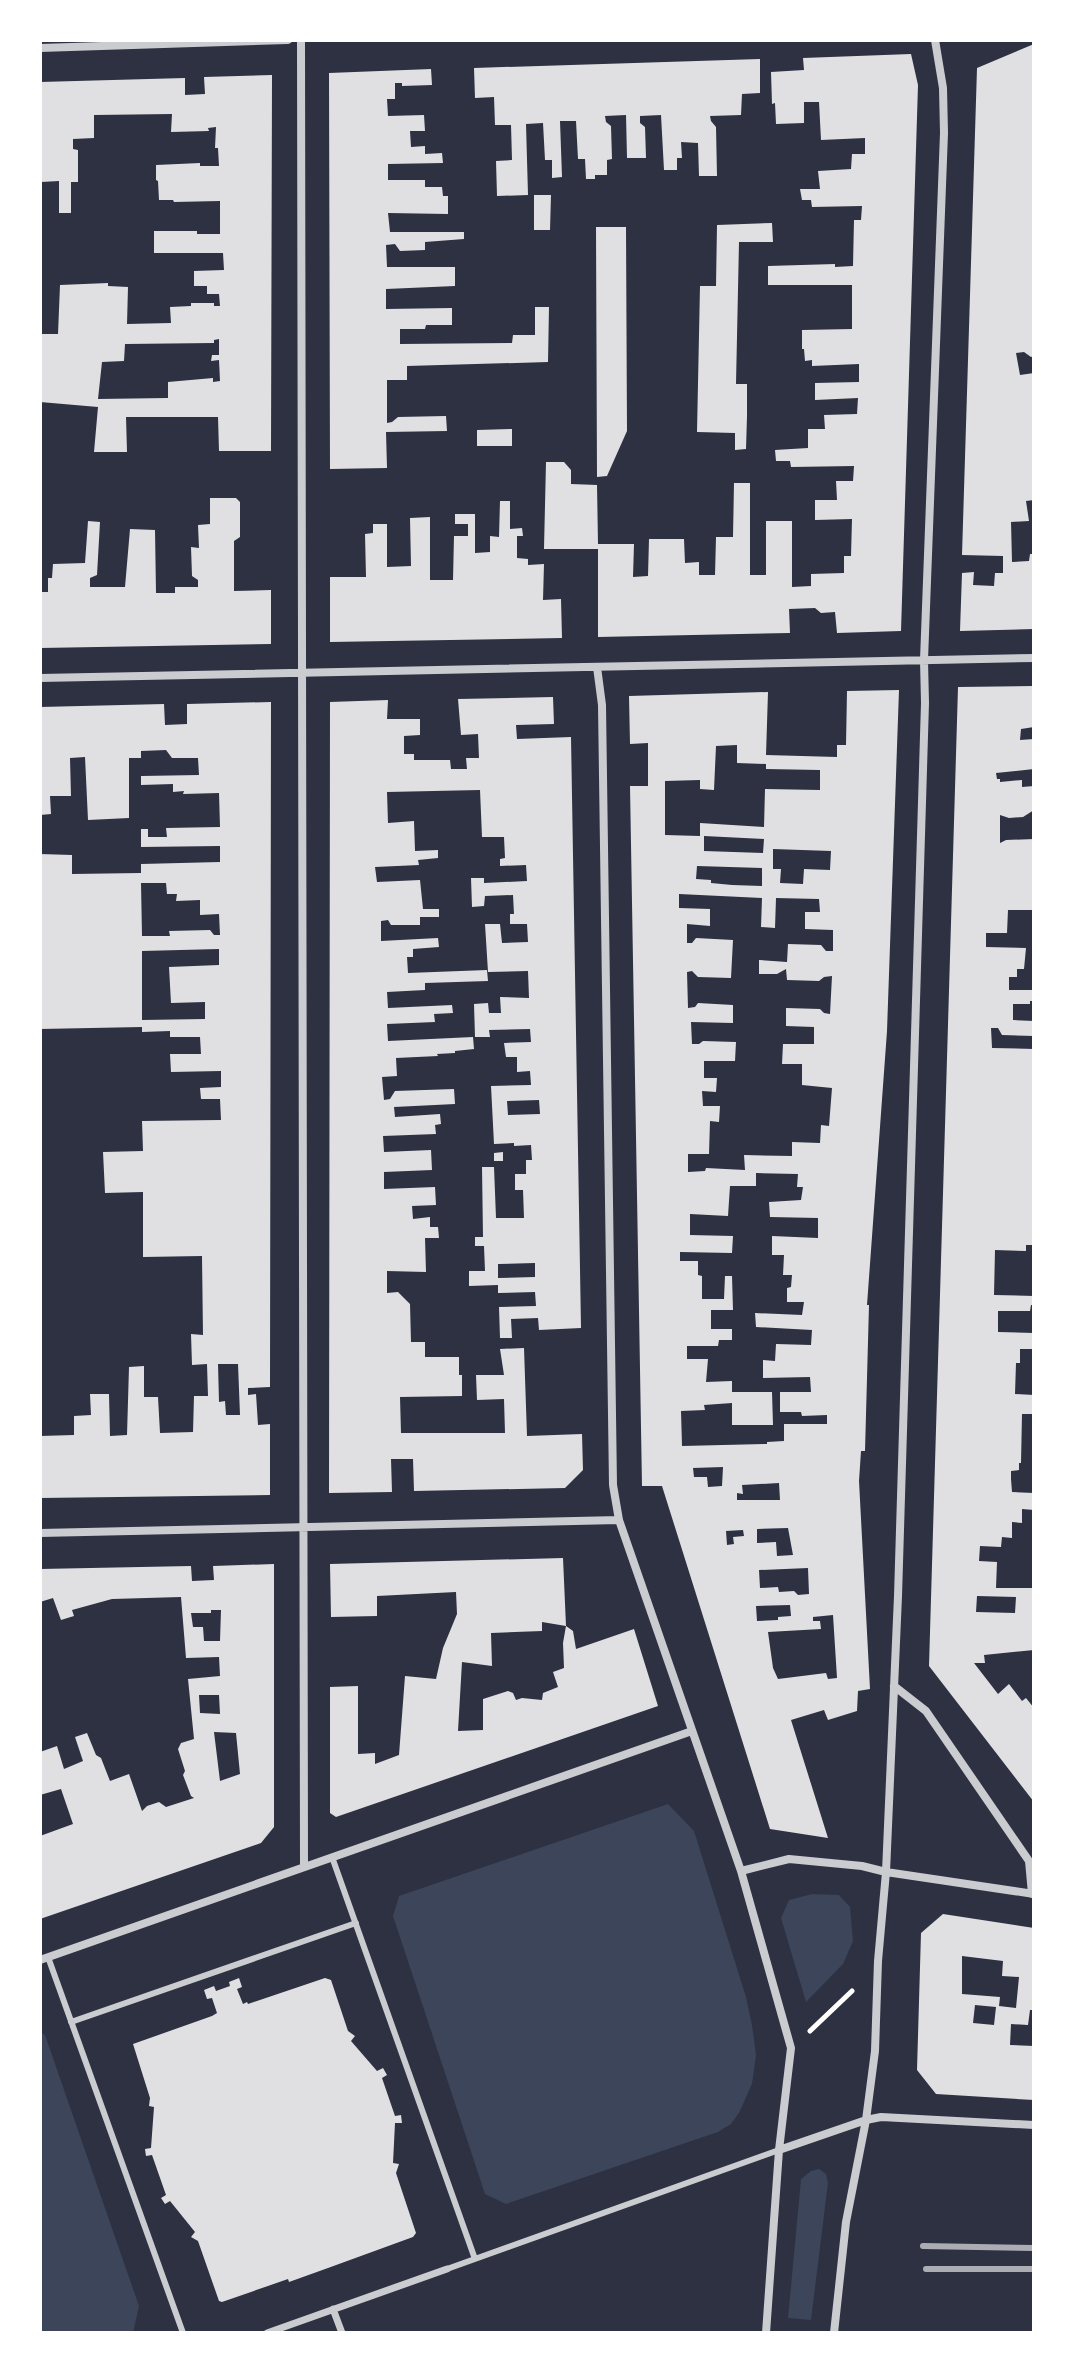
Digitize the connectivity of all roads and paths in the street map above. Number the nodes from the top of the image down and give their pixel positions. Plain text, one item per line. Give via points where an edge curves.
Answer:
1 (288, 40) edge
2 (301, 40) edge
3 (935, 40) edge
4 (40, 48) edge
5 (1034, 658) edge
6 (924, 660) junction
7 (597, 667) junction
8 (302, 673) junction
9 (40, 678) edge
10 (619, 1520) junction
11 (303, 1527) junction
12 (40, 1533) edge
13 (894, 1686) junction
14 (692, 1731) junction
15 (332, 1857) junction
16 (304, 1867) junction
17 (741, 1871) junction
18 (886, 1872) junction
19 (1033, 1894) edge
20 (356, 1923) junction
21 (44, 1958) edge
22 (878, 1961) junction
23 (71, 2022) junction
24 (791, 2048) junction
25 (866, 2120) junction
26 (1034, 2125) edge
27 (779, 2150) junction
28 (475, 2259) junction
29 (447, 2269) joint
30 (333, 2309) junction
31 (183, 2333) edge
32 (267, 2333) edge
33 (342, 2333) edge
34 (766, 2333) edge
35 (834, 2333) edge

1 - 4 street
2 - 8 street
3 - 6 street via 944,133
5 - 6 street
6 - 7 street
6 - 13 street
7 - 8 street
7 - 10 street via 602,705 613,1485
8 - 9 street
8 - 11 street
10 - 11 street
10 - 14 street
11 - 12 street
11 - 16 street
13 - 18 street
13 - 19 street via 926,1711 1029,1861
14 - 15 street
14 - 17 street
15 - 16 street
15 - 20 lane
16 - 21 street
17 - 18 street via 789,1859
17 - 24 street
18 - 19 street
18 - 22 street
20 - 23 lane
20 - 28 lane
21 - 23 lane
22 - 24 path via 838,2007
22 - 25 street
23 - 31 lane
24 - 27 street
25 - 26 street via 911,2117
25 - 27 street
25 - 35 street via 846,2222
27 - 28 lane
27 - 34 street
28 - 29 lane
29 - 30 street
30 - 32 street
30 - 33 street

